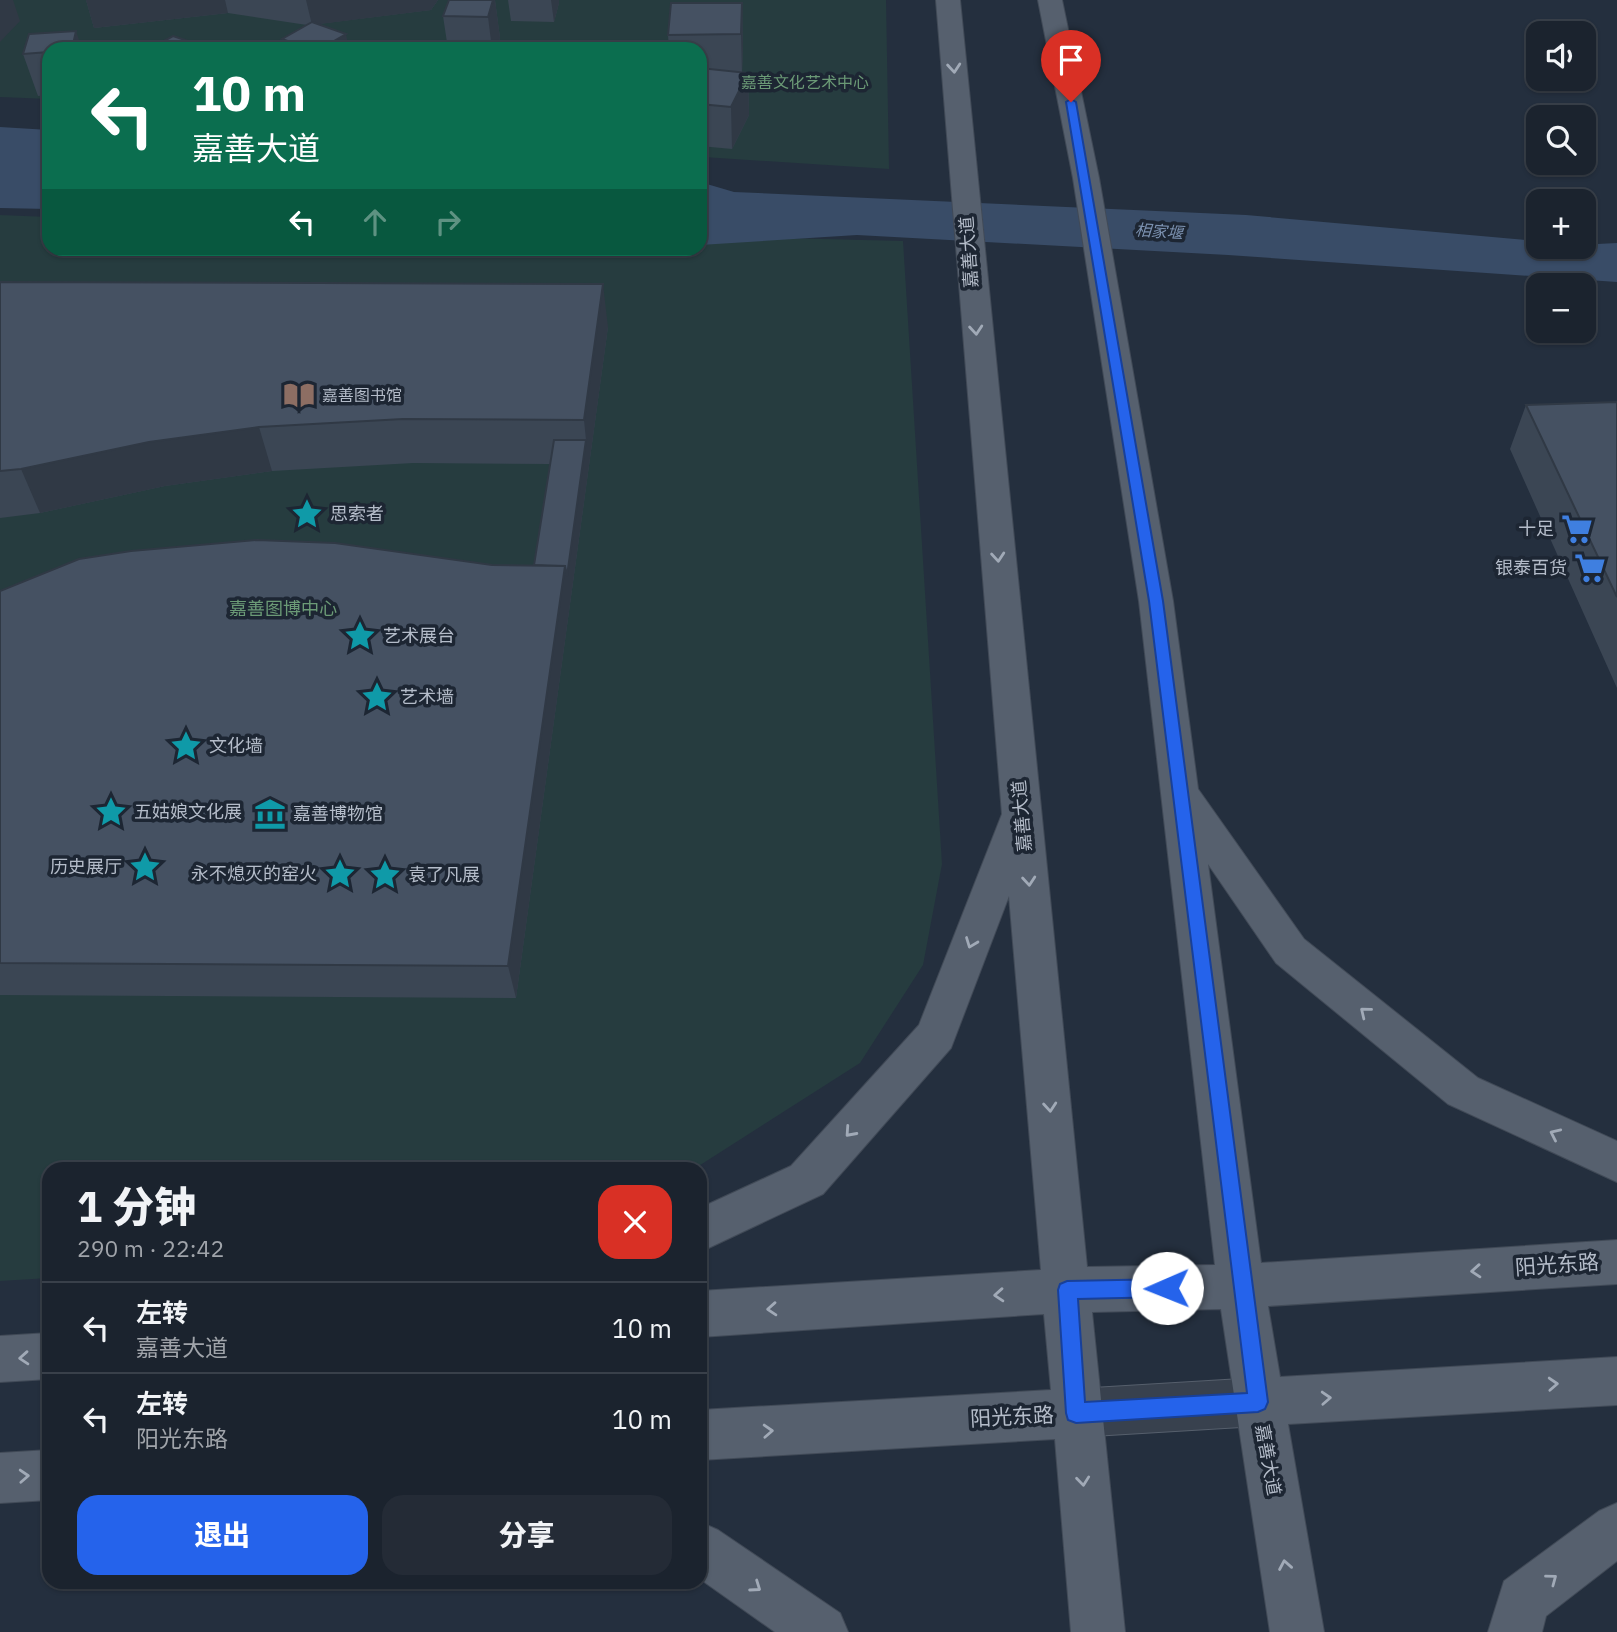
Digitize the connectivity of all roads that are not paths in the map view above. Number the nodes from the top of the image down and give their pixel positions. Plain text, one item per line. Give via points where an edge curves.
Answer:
1 (948, 0) edge
2 (1050, 0) edge
3 (1180, 791) junction
4 (1022, 811) junction
5 (1617, 1163) edge
6 (707, 1228) edge
7 (1617, 1262) edge
8 (1241, 1286) junction
9 (1067, 1290) junction
10 (707, 1314) edge
11 (42, 1356) edge
12 (0, 1359) edge
13 (1617, 1381) edge
14 (1258, 1402) junction
15 (1076, 1413) junction
16 (707, 1435) edge
17 (42, 1475) edge
18 (0, 1478) edge
19 (1617, 1530) edge
20 (707, 1553) edge
21 (821, 1632) edge
22 (1098, 1632) edge
23 (1297, 1632) edge
24 (1515, 1632) edge

1 -> 4 main road, 嘉善大道
2 - 3 main road, 嘉善大道 via 1086,178 1156,601
5 -> 3 main road via 1463,1091 1290,951
3 - 8 main road, 嘉善大道
4 -> 6 main road via 936,1035 807,1180
4 -> 9 main road, 嘉善大道
7 -> 8 main road, 阳光东路
8 - 9 main road, 阳光东路
8 - 14 main road, 嘉善大道
9 -> 10 main road, 阳光东路
9 - 15 main road, 嘉善大道
11 -> 12 main road
14 -> 13 main road, 阳光东路
14 - 15 street, 阳光东路
23 -> 14 main road, 嘉善大道
16 -> 15 main road, 阳光东路
15 -> 22 main road, 嘉善大道
18 -> 17 main road
24 -> 19 main road via 1523,1600
20 -> 21 main road

